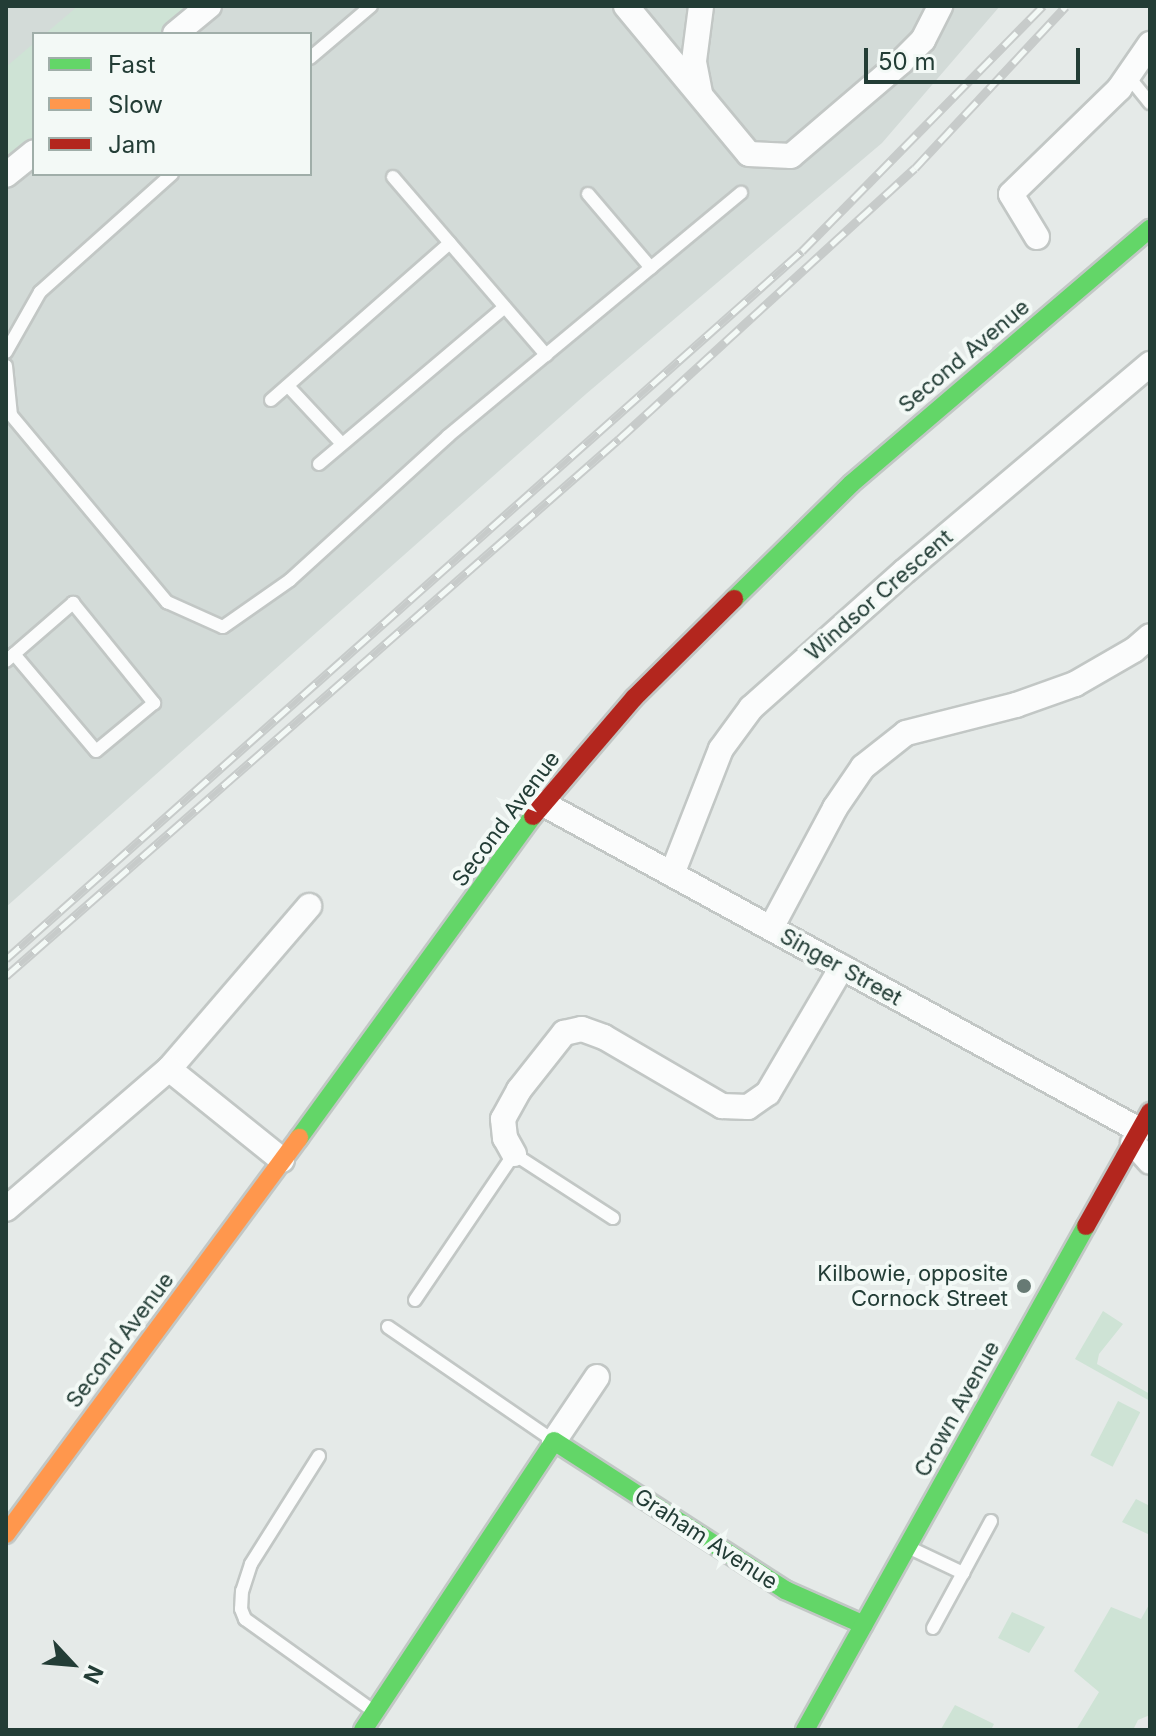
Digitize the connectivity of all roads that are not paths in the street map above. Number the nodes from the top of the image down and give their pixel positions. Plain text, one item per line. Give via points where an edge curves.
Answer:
1 (209, 6) edge
2 (371, 6) edge
3 (626, 6) edge
4 (701, 6) edge
5 (940, 6) edge
6 (177, 32) edge
7 (1150, 44) edge
8 (312, 56) edge
9 (1128, 76) junction
10 (700, 96) junction
11 (1150, 103) edge
12 (32, 154) edge
13 (6, 175) edge
14 (170, 176) edge
15 (393, 177) dead end
16 (741, 193) dead end
17 (588, 194) dead end
18 (1150, 229) edge
19 (1037, 237) dead end
20 (450, 243) junction
21 (651, 268) junction
22 (505, 307) junction
23 (6, 352) edge
24 (546, 355) junction
25 (1150, 364) edge
26 (6, 366) edge
27 (288, 386) junction
28 (271, 400) dead end
29 (342, 444) junction
30 (319, 464) dead end
31 (1150, 636) edge
32 (10, 658) edge
33 (542, 803) junction
34 (672, 874) junction
35 (309, 906) dead end
36 (771, 928) junction
37 (842, 967) junction
38 (169, 1069) junction
39 (1141, 1128) edge
40 (514, 1154) junction
41 (282, 1160) junction
42 (1150, 1162) edge
43 (6, 1209) edge
44 (613, 1218) dead end
45 (415, 1300) dead end
46 (388, 1327) dead end
47 (597, 1377) dead end
48 (554, 1441) junction
49 (319, 1456) dead end
50 (991, 1521) dead end
51 (6, 1534) edge
52 (907, 1547) junction
53 (963, 1573) junction
54 (864, 1625) junction
55 (933, 1628) dead end
56 (375, 1712) junction
57 (363, 1730) edge
58 (805, 1730) edge

1 - 6 street
2 - 8 lane
3 - 10 street
4 - 10 street via 694,61
5 - 10 street via 923,40 791,156 749,154
7 - 9 street
9 - 11 lane
9 - 19 street via 1011,194
12 - 13 street
14 - 23 lane via 40,292
15 - 20 lane
16 - 21 lane
17 - 21 lane
18 - 33 street, Second Avenue via 851,484 634,698
20 - 22 lane
20 - 27 lane
21 - 24 lane
22 - 24 lane
22 - 29 lane
24 - 26 lane via 290,580 223,627 167,602 11,415
25 - 34 street, Windsor Crescent via 751,708 721,749
27 - 28 lane
27 - 29 lane
29 - 30 lane
31 - 36 street via 1075,684 906,733 863,767
32 - 32 lane via 73,603 154,703 96,751
33 - 34 street, Singer Street
33 - 41 street, Second Avenue
34 - 36 street, Singer Street
35 - 38 street
36 - 37 street, Singer Street
37 - 39 street, Singer Street
37 - 40 street via 768,1093 748,1107 722,1106 604,1037 582,1029 564,1033 503,1119
38 - 41 street
38 - 43 street
39 - 42 street, Singer Street
39 - 52 street, Crown Avenue
40 - 44 lane
40 - 45 lane
41 - 51 street, Second Avenue
46 - 48 lane
47 - 48 street
48 - 54 street, Graham Avenue via 785,1590
48 - 56 street
49 - 56 lane via 251,1564 241,1609 245,1619
50 - 53 lane
52 - 53 lane
52 - 54 street, Crown Avenue
53 - 55 lane
54 - 58 street, Crown Avenue
56 - 57 street

